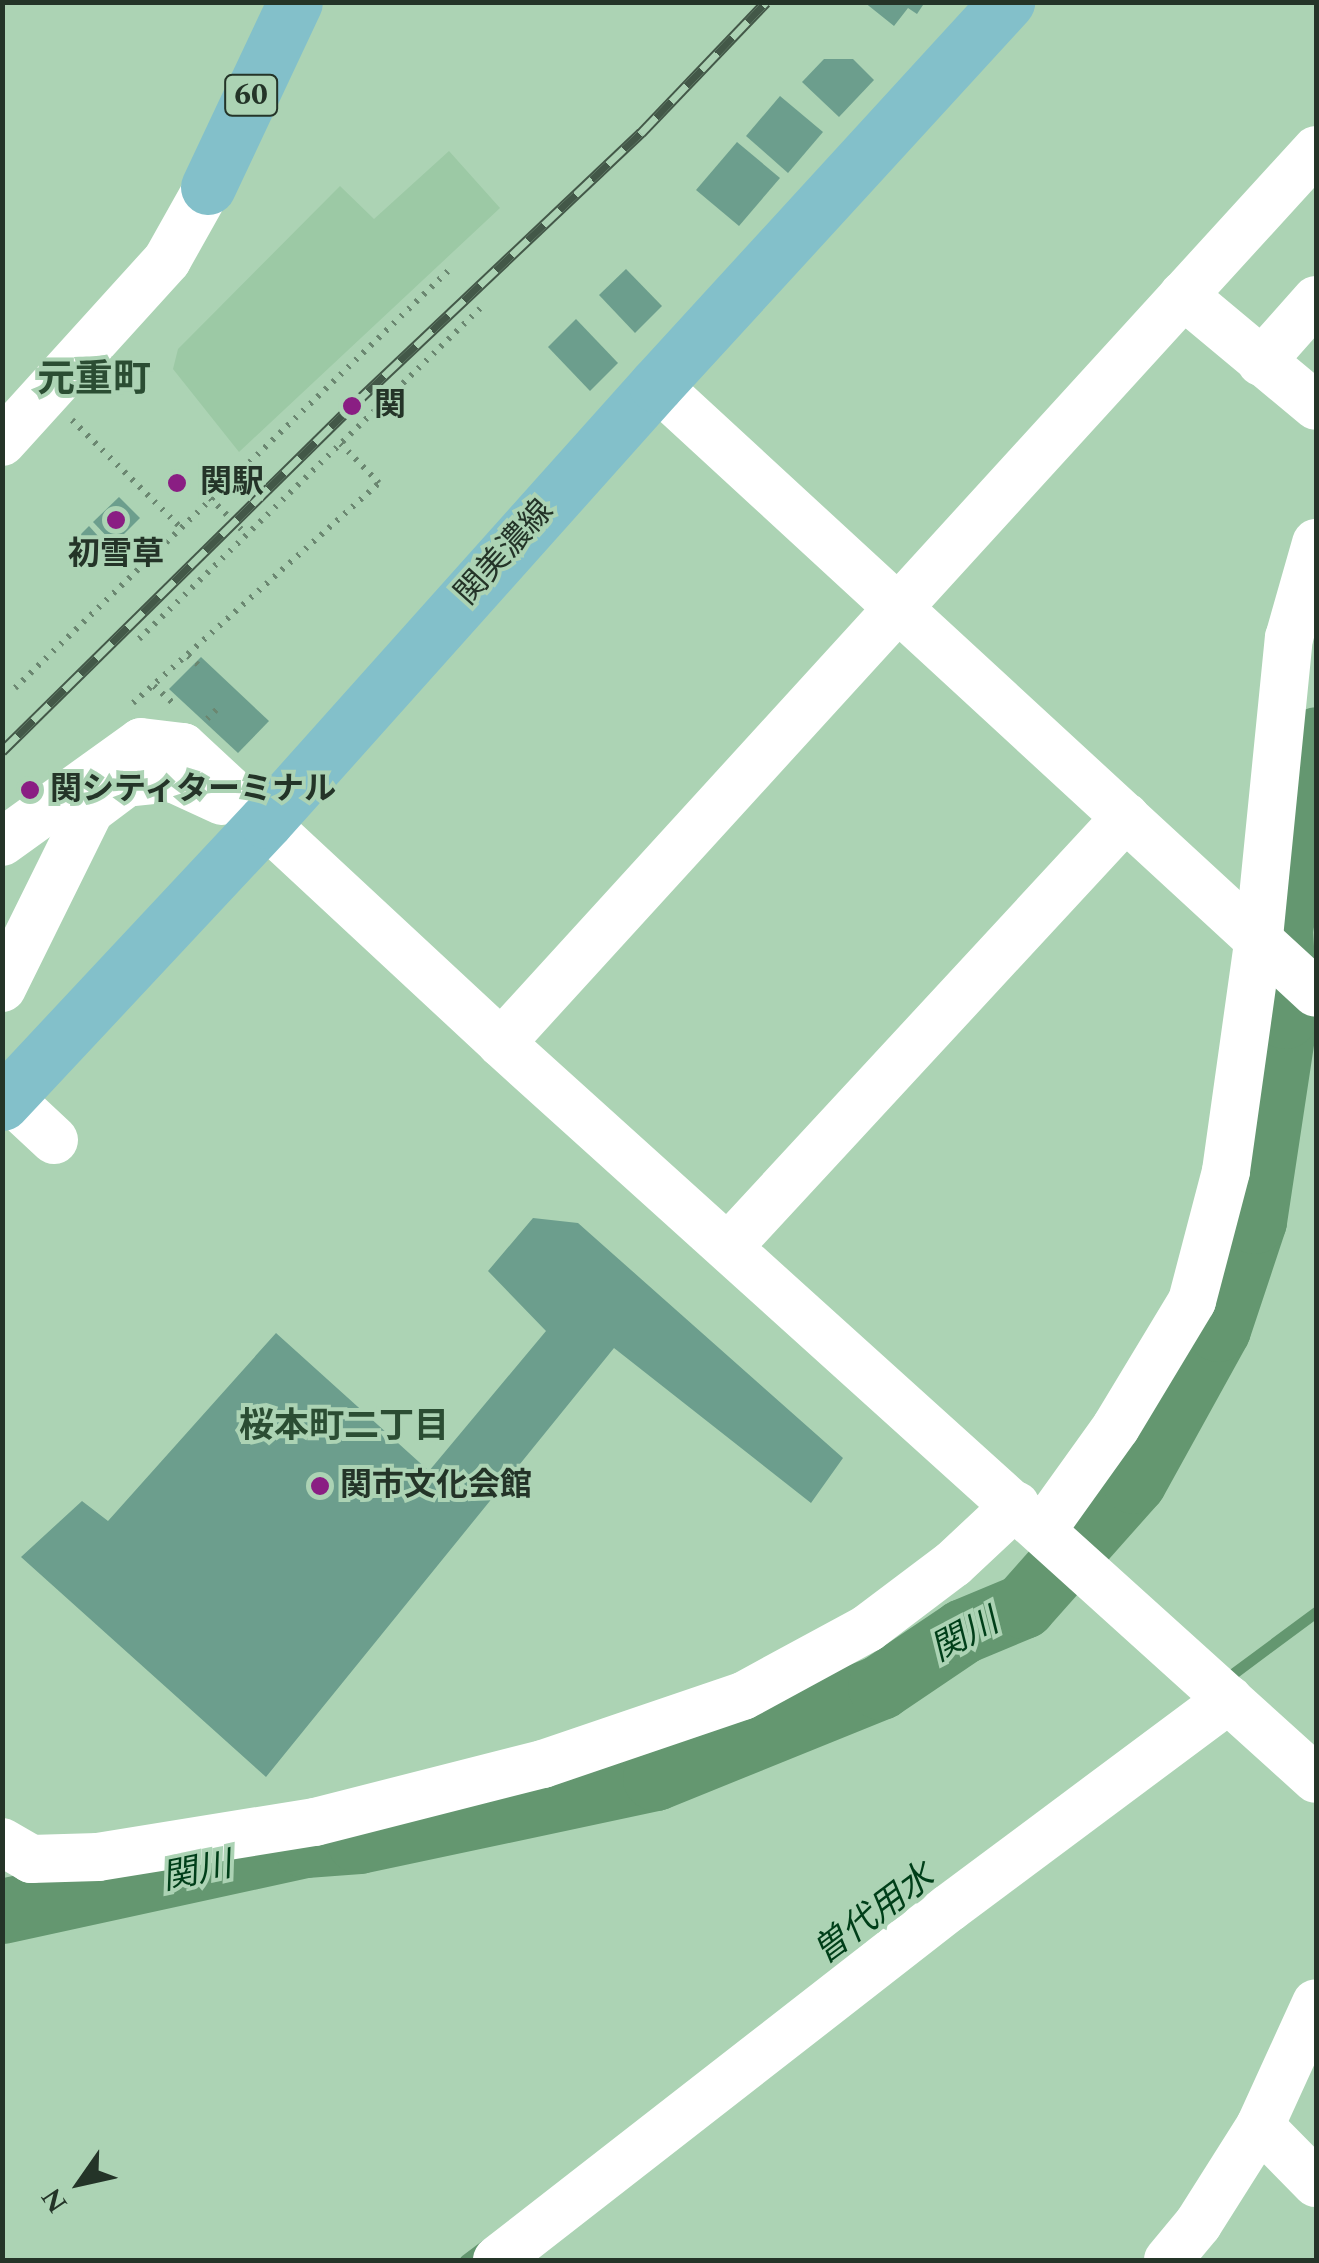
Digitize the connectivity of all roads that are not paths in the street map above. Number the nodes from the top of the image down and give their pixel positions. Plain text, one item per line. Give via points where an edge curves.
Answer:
1 (295, 2) edge
2 (1007, 2) edge
3 (1316, 150) edge
4 (208, 187) joint
5 (1183, 295) junction
6 (1316, 300) edge
7 (1261, 362) junction
8 (656, 385) junction
9 (1316, 406) edge
10 (2, 442) edge
11 (1316, 543) edge
12 (898, 605) junction
13 (1126, 818) junction
14 (266, 821) junction
15 (2, 842) edge
16 (1260, 938) junction
17 (2, 988) edge
18 (1316, 993) edge
19 (500, 1042) junction
20 (5, 1100) edge
21 (54, 1140) dead end
22 (730, 1246) junction
23 (1029, 1517) junction
24 (1230, 1699) junction
25 (1316, 1779) edge
26 (2, 1842) edge
27 (1316, 2003) edge
28 (1260, 2126) junction
29 (1316, 2183) edge
30 (496, 2260) edge
31 (1168, 2260) edge

1 - 4 main road, 60
2 - 8 main road, 関美濃線
3 - 5 street
4 - 10 street via 167,260
5 - 7 street
5 - 12 street
6 - 7 street
7 - 9 street
8 - 12 street
8 - 14 main road, 関美濃線
11 - 16 street via 1289,638
12 - 13 street
12 - 19 street
13 - 16 street
13 - 22 street
14 - 15 street via 184,748 141,742
14 - 17 street via 172,778 126,783 90,810
14 - 19 street
14 - 20 main road, 関美濃線
16 - 18 street
16 - 23 street via 1226,1171 1192,1301 1116,1427
19 - 22 street
20 - 21 street
22 - 23 street
23 - 24 street
23 - 26 street via 868,1628 743,1696 543,1764 315,1822 98,1857 31,1858
24 - 25 street
24 - 30 street via 948,1908
27 - 28 street
28 - 29 street
28 - 31 street

